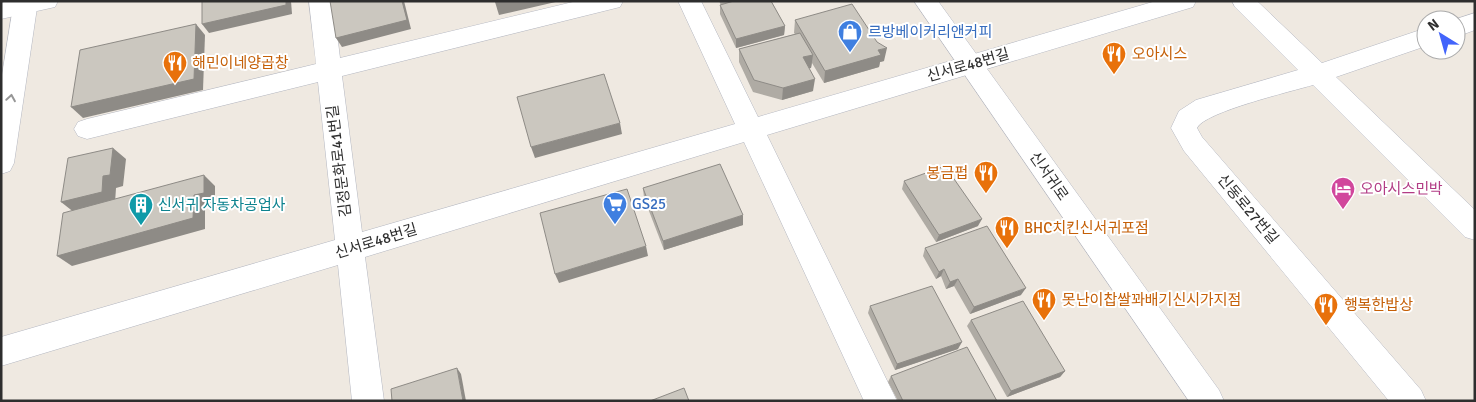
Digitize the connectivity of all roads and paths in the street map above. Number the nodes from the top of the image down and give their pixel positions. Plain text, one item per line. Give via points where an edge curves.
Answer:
1 (321, 1) edge
2 (612, 1) edge
3 (689, 1) edge
4 (925, 1) edge
5 (1184, 1) edge
6 (1243, 1) edge
7 (33, 3) edge
8 (1, 11) edge
9 (1416, 41) edge
10 (970, 65) junction
11 (328, 71) junction
12 (1317, 74) junction
13 (87, 129) dead end
14 (751, 130) junction
15 (1, 163) edge
16 (1475, 228) edge
17 (349, 249) junction
18 (1, 352) edge
19 (368, 401) edge
20 (881, 401) edge
21 (1208, 401) edge
22 (1410, 401) edge

1 - 11 street, 김정문화로41번길
2 - 11 street
3 - 14 street
4 - 10 street, 신서귀로
5 - 10 street, 신서로48번길
6 - 12 street
7 - 8 street
15 -> 7 street
9 - 12 street, 신동로27번길
10 - 14 street, 신서로48번길
10 - 21 street, 신서귀로
11 - 13 street
11 - 17 street, 김정문화로41번길
12 - 16 street
12 - 22 street, 신동로27번길 via 1205,107 1188,118 1184,128 1193,144
14 - 17 street, 신서로48번길
14 - 20 street
17 - 18 street, 신서로48번길
17 - 19 street, 김정문화로41번길

